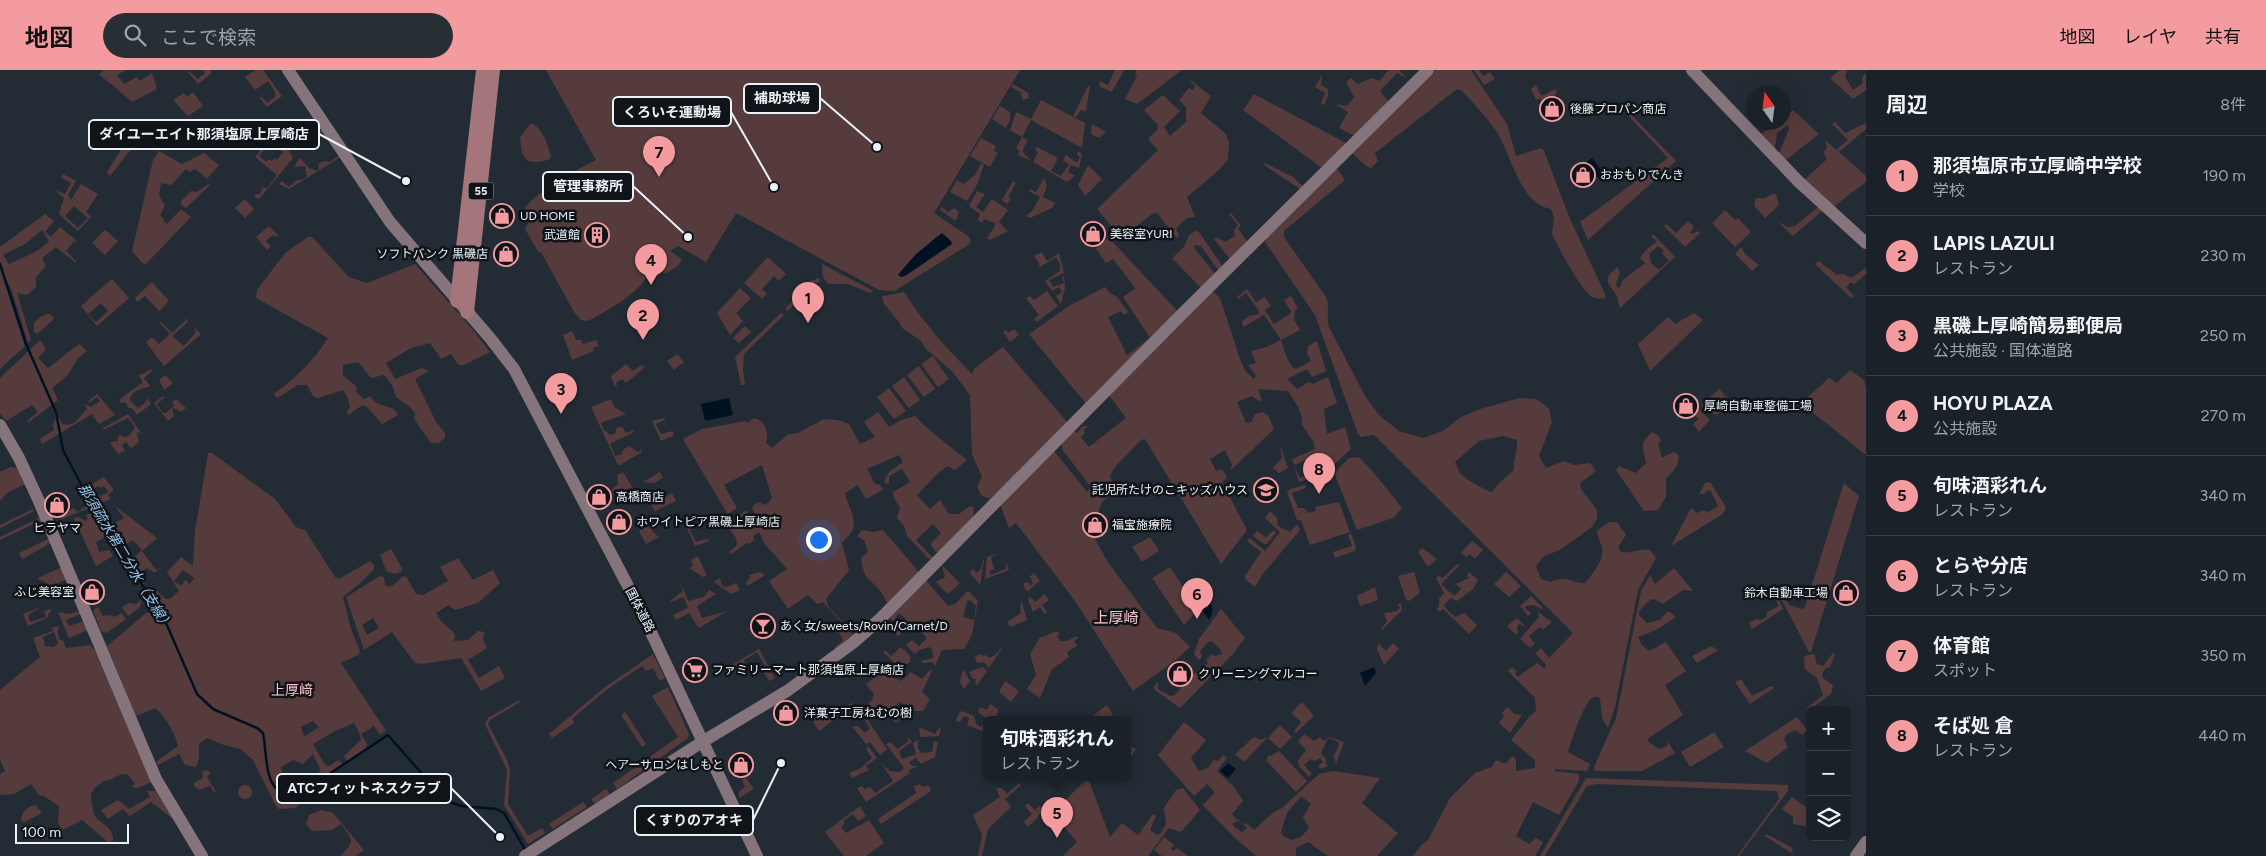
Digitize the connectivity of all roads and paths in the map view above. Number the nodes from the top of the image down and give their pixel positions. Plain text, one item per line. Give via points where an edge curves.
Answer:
1 (288, 70) edge
2 (483, 70) edge
3 (493, 70) edge
4 (1428, 70) edge
5 (1692, 70) edge
6 (1866, 243) edge
7 (457, 300) junction
8 (467, 312) junction
9 (0, 425) edge
10 (702, 742) junction
11 (1866, 842) edge
12 (202, 856) edge
13 (525, 856) edge
14 (757, 856) edge
15 (1856, 856) edge

1 - 7 street, 国体道路 via 390,222
2 - 7 main road, 55
3 - 8 main road, 55
4 - 10 street via 881,618 816,671
5 - 6 street via 1799,182
7 - 8 street, 国体道路
8 - 10 street, 国体道路 via 514,369 639,607
9 - 12 street via 36,492 156,779
10 - 13 street
10 - 14 street, 国体道路
11 - 15 street

